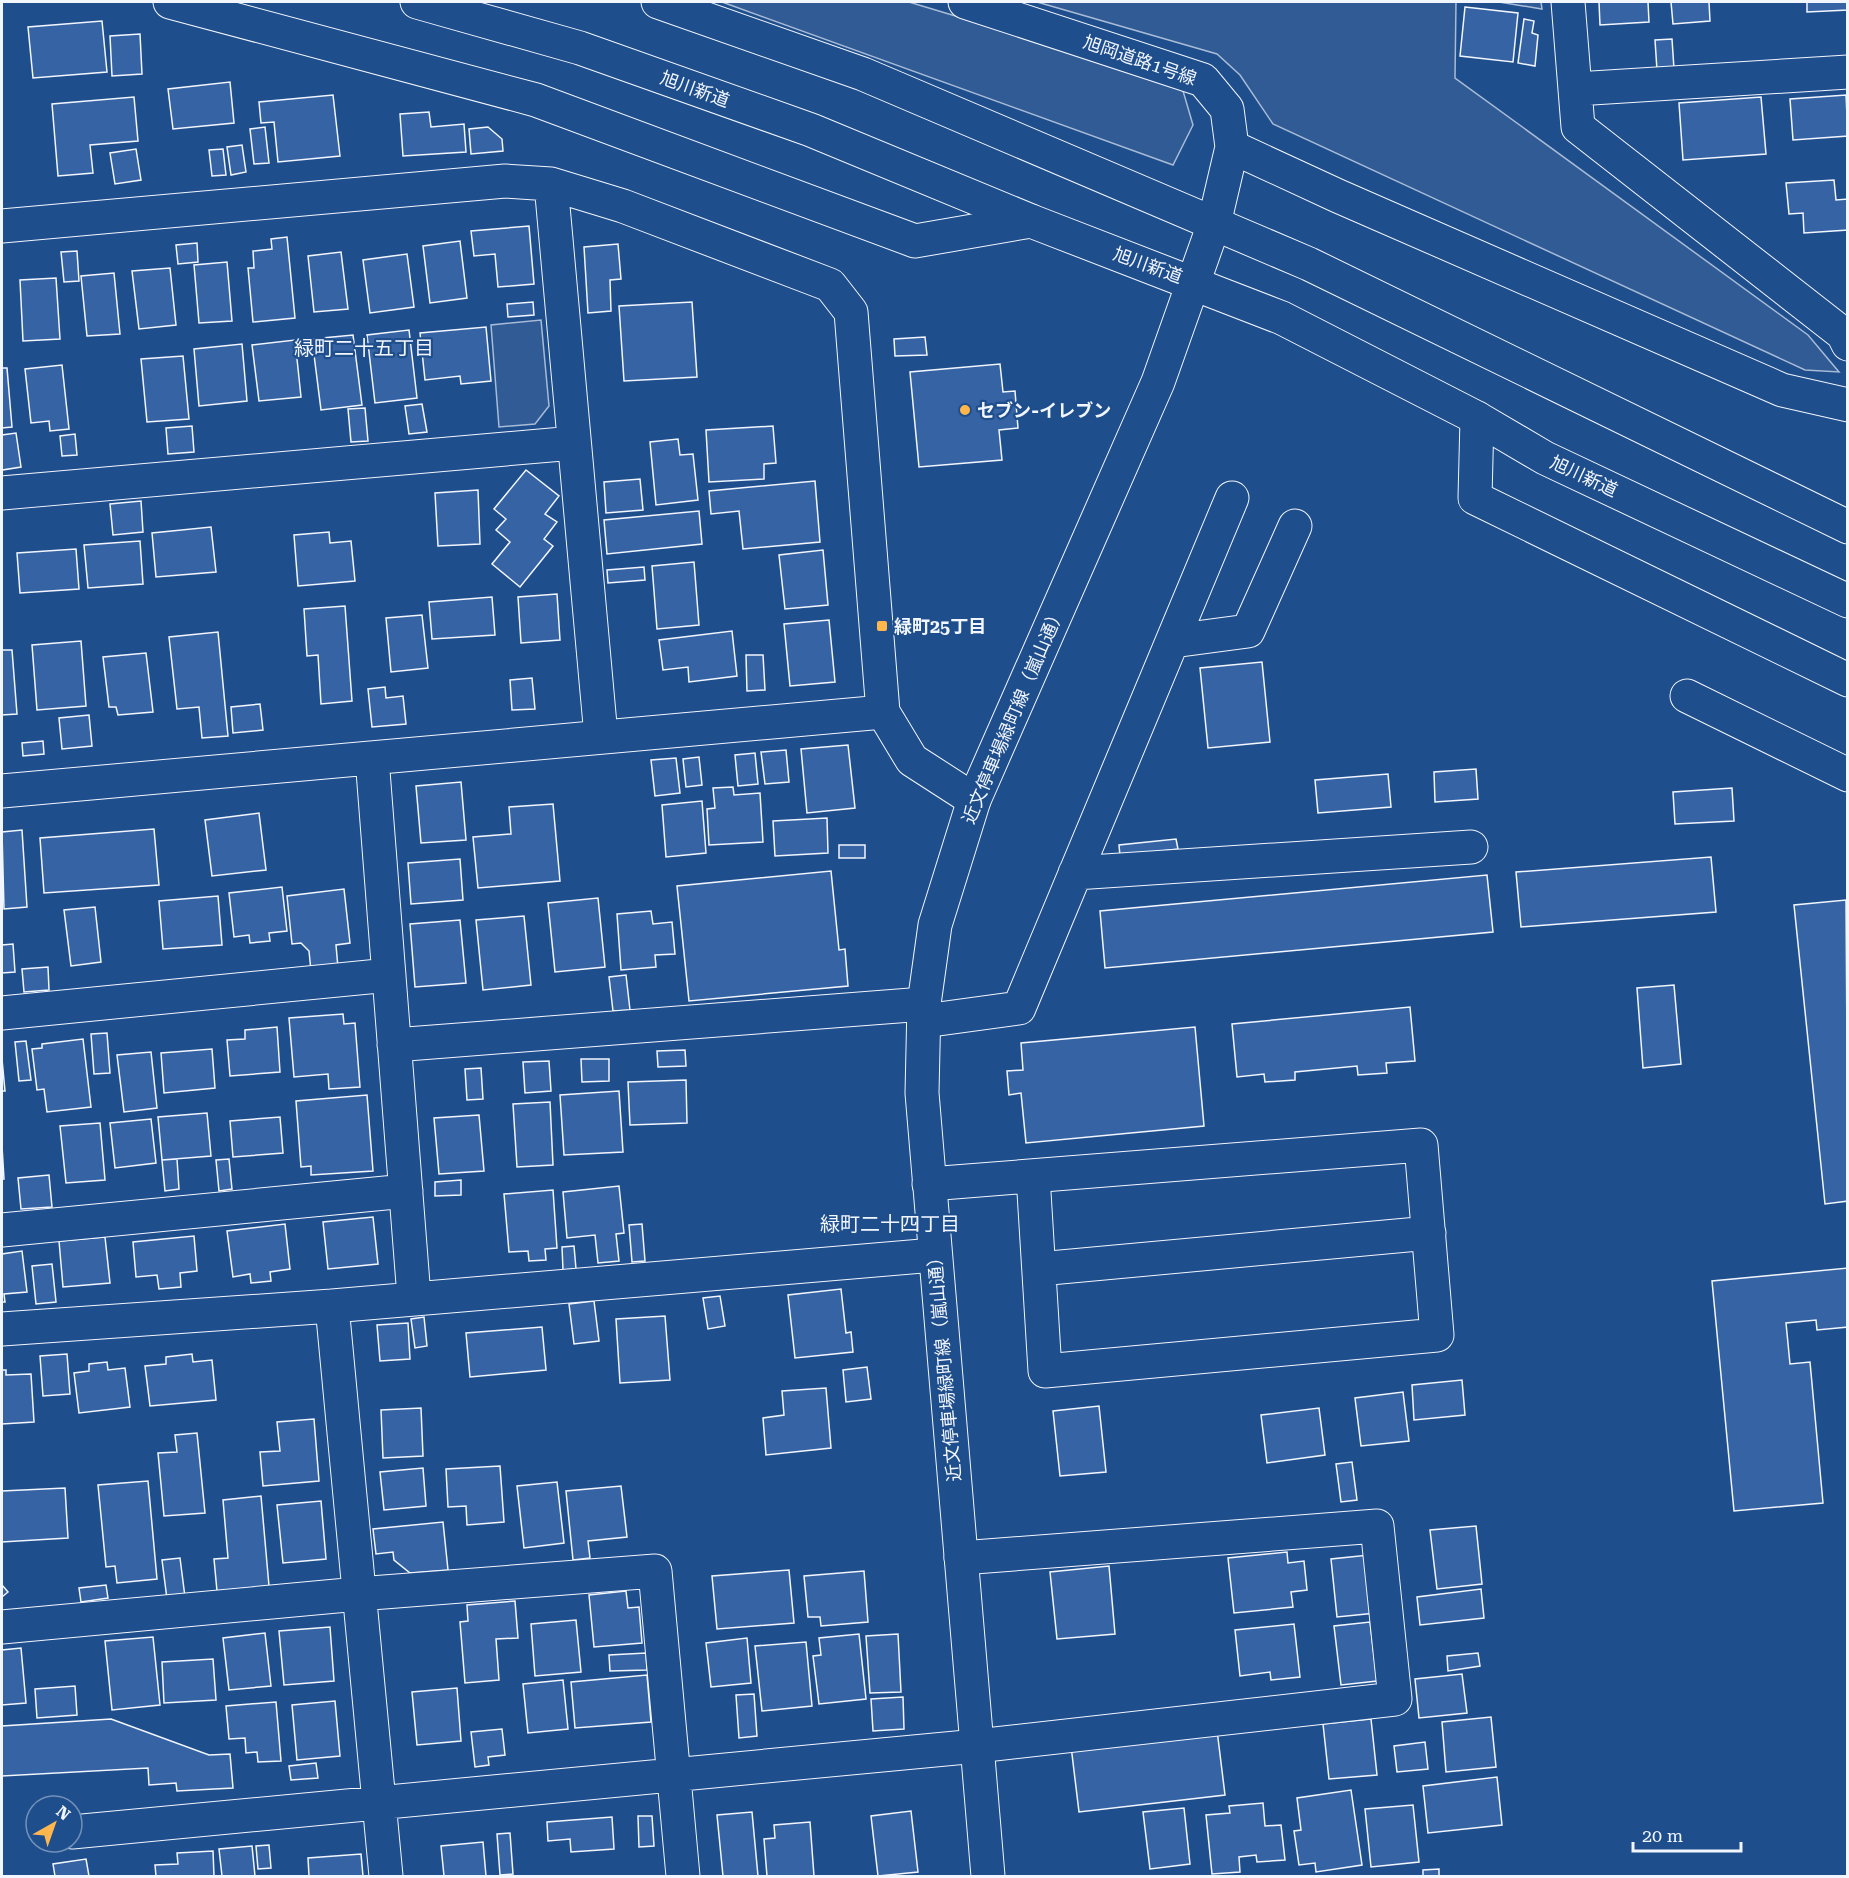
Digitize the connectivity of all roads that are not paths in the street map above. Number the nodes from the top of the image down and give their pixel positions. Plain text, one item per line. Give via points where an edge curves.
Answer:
1 (170, 2) edge
2 (417, 2) edge
3 (658, 2) edge
4 (965, 2) edge
5 (1568, 2) edge
6 (1848, 72) edge
7 (1576, 88) junction
8 (1232, 147) junction
9 (551, 184) junction
10 (1031, 220) junction
11 (1214, 224) junction
12 (2, 226) edge
13 (1194, 282) junction
14 (1848, 344) edge
15 (1848, 405) edge
16 (1477, 418) junction
17 (574, 443) junction
18 (2, 493) edge
19 (1232, 498) dead end
20 (1295, 526) dead end
21 (1848, 528) edge
22 (1848, 601) edge
23 (1173, 641) junction
24 (1848, 680) edge
25 (1687, 696) dead end
26 (883, 712) junction
27 (601, 736) junction
28 (372, 758) junction
29 (1848, 775) edge
30 (2, 791) edge
31 (974, 800) junction
32 (1471, 847) dead end
33 (1075, 873) junction
34 (389, 975) junction
35 (924, 1012) junction
36 (2, 1013) edge
37 (394, 1045) junction
38 (1033, 1176) junction
39 (929, 1184) junction
40 (406, 1191) junction
41 (2, 1230) edge
42 (1429, 1233) junction
43 (934, 1255) junction
44 (1039, 1269) junction
45 (414, 1297) junction
46 (332, 1306) junction
47 (2, 1329) edge
48 (961, 1558) junction
49 (358, 1594) junction
50 (2, 1627) edge
51 (977, 1746) junction
52 (674, 1773) junction
53 (378, 1804) junction
54 (84, 1831) edge
55 (386, 1876) edge
56 (683, 1876) edge
57 (988, 1876) edge

1 - 10 main road via 536,100 915,241
2 - 10 main road, 旭川新道 via 580,48 800,126
3 - 11 main road via 863,74
4 - 8 main road, 旭岡道路1号線 via 1203,80 1227,109
5 - 7 main road
6 - 7 main road
7 - 14 main road via 1578,126 1843,334
8 - 11 main road, 旭岡道路1号線
8 - 15 main road via 1782,390
9 - 12 main road via 505,181
9 - 17 main road
9 - 26 main road via 622,206 830,285 851,312
10 - 13 main road, 旭川新道
11 - 13 main road, 近文停車場緑町線（嵐山通）
11 - 21 main road via 1310,264
13 - 16 main road, 旭川新道 via 1282,318
13 - 31 main road, 近文停車場緑町線（嵐山通） via 1158,382
16 - 22 main road, 旭川新道 via 1545,458
16 - 24 main road via 1474,498
17 - 18 main road
17 - 27 main road
19 - 23 main road
20 - 23 main road via 1248,631
23 - 33 main road
25 - 29 main road
26 - 27 main road
26 - 31 main road via 912,760
27 - 28 main road
28 - 30 main road
28 - 34 main road
31 - 35 main road, 近文停車場緑町線（嵐山通） via 935,925
32 - 33 main road
33 - 35 main road via 1019,1008
34 - 36 main road
34 - 37 main road
35 - 37 main road
35 - 39 main road, 近文停車場緑町線（嵐山通） via 922,1093
37 - 40 main road
38 - 39 main road
38 - 42 main road via 1421,1145
38 - 44 main road
39 - 43 main road, 近文停車場緑町線（嵐山通）
40 - 41 main road
40 - 45 main road
42 - 44 main road
42 - 44 main road via 1437,1335 1188,1358 1045,1371
43 - 45 main road
43 - 48 main road, 近文停車場緑町線（嵐山通）
45 - 46 main road
46 - 47 main road
46 - 49 main road
48 - 51 main road, 近文停車場緑町線（嵐山通）
48 - 51 main road via 1377,1526 1395,1699
49 - 50 main road
49 - 52 main road via 655,1571
49 - 53 main road
51 - 52 main road
51 - 57 main road, 近文停車場緑町線（嵐山通）
52 - 53 main road
52 - 56 main road
53 - 54 main road
53 - 55 main road

